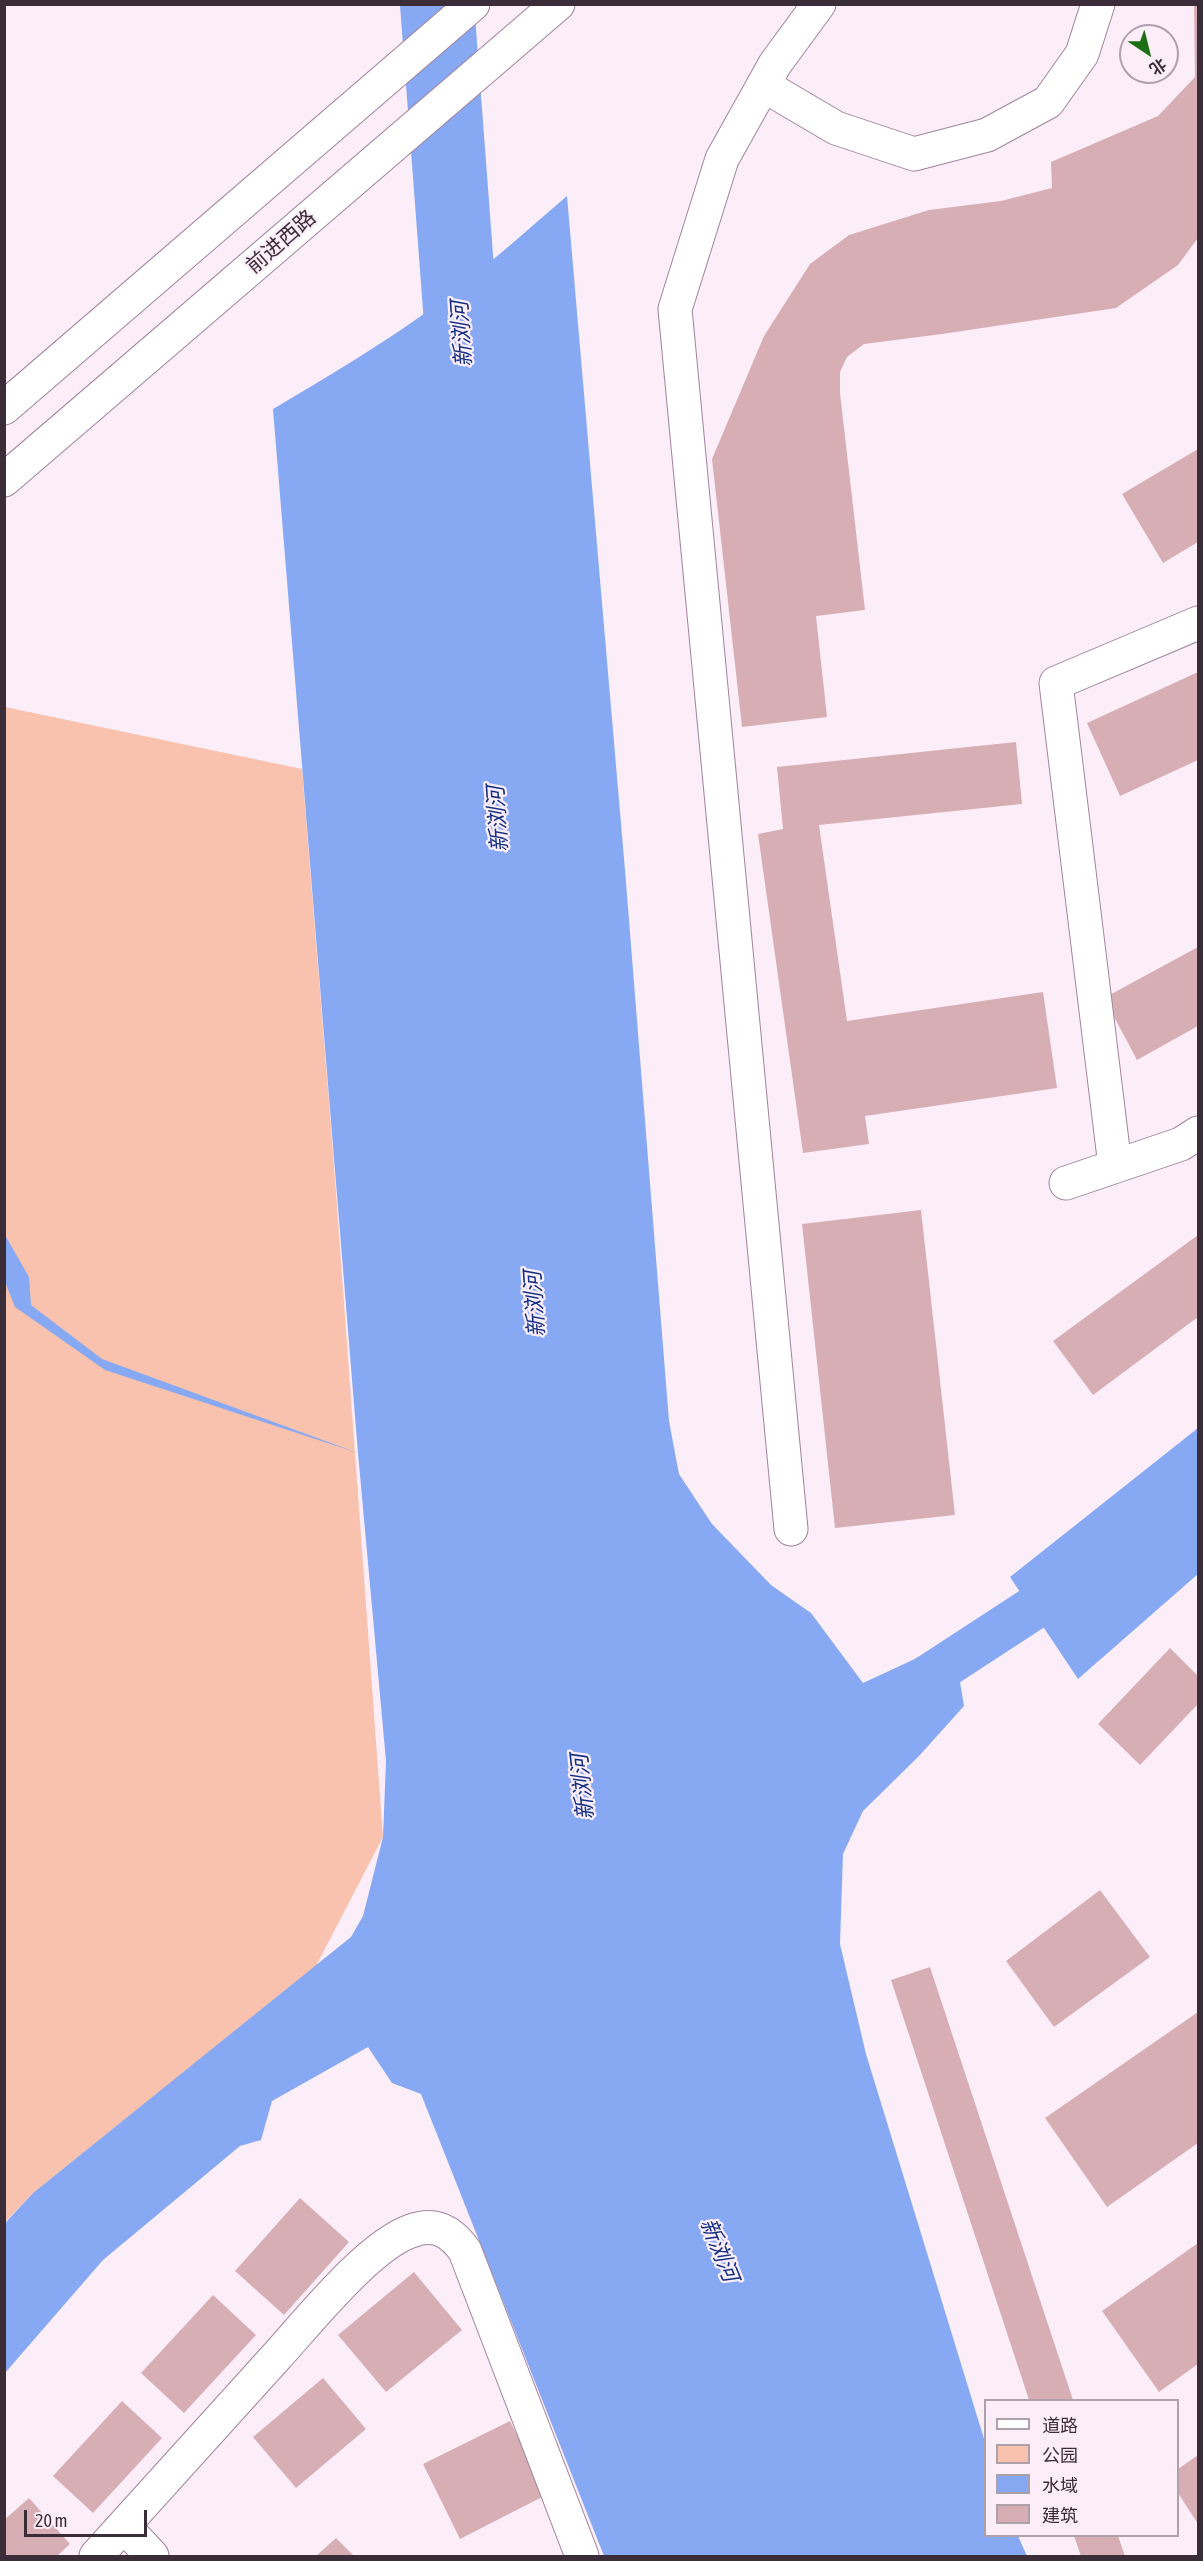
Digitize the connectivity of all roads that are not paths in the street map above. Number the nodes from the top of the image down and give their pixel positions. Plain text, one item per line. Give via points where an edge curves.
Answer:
1 (473, 4) edge
2 (558, 4) edge
3 (819, 4) edge
4 (1098, 4) edge
5 (763, 85) junction
6 (4, 408) edge
7 (4, 480) edge
8 (1198, 623) edge
9 (1198, 1133) edge
10 (1115, 1166) junction
11 (1066, 1183) dead end
12 (791, 1529) dead end
13 (124, 2526) junction
14 (96, 2556) edge
15 (152, 2556) edge
16 (582, 2556) edge

1 - 6 street
2 - 7 street, 前进西路
3 - 5 street
4 - 5 street via 1082,54 1048,102 987,135 914,154 836,128
5 - 12 street via 722,159 675,309
8 - 10 street via 1056,683
9 - 10 street via 1181,1144
10 - 11 street
13 - 14 street
13 - 15 street
13 - 16 street via 379,2249 412,2230 433,2227 455,2236 465,2251

